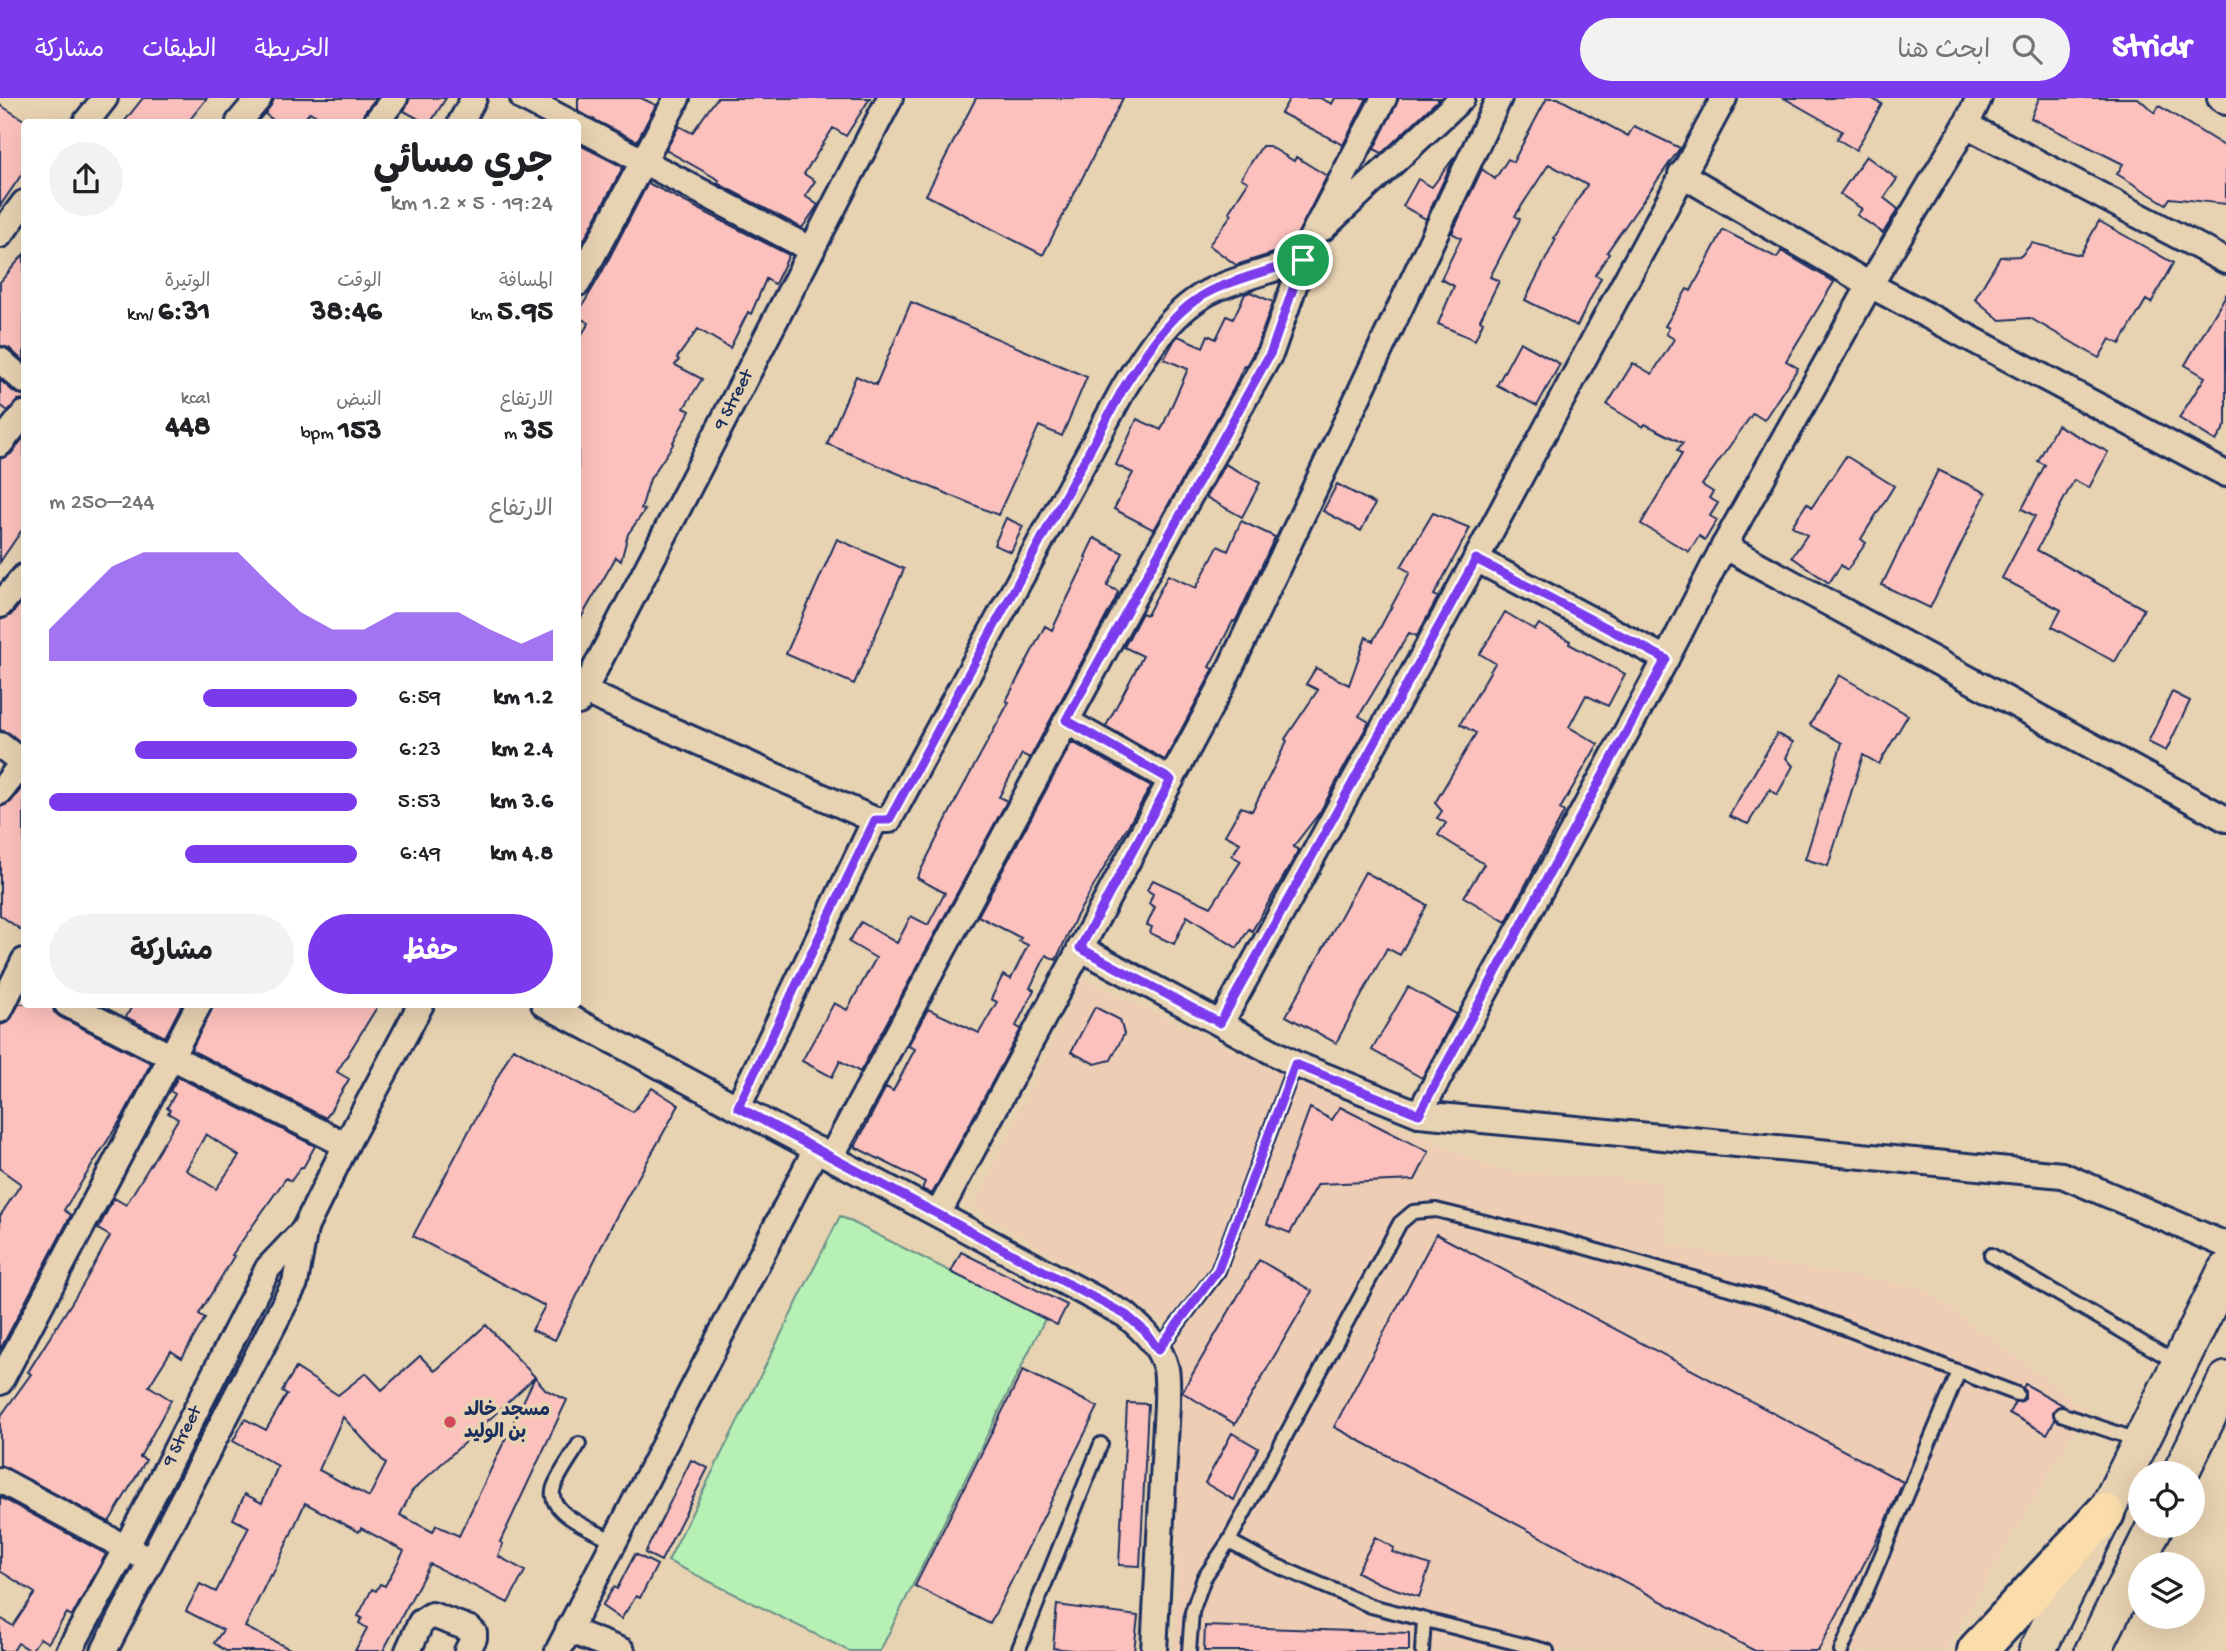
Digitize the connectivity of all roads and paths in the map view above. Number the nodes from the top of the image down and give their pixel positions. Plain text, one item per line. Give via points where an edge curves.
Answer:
1 (105, 98) edge
2 (258, 98) edge
3 (396, 98) edge
4 (474, 98) edge
5 (523, 98) edge
6 (677, 98) edge
7 (890, 98) edge
8 (1384, 98) edge
9 (1462, 98) edge
10 (1499, 98) edge
11 (1724, 98) edge
12 (1979, 98) edge
13 (2220, 98) edge
14 (2226, 102) edge
15 (88, 119) edge
16 (243, 119) edge
17 (378, 119) edge
18 (463, 119) edge
19 (563, 119) edge
20 (1966, 125) junction
21 (581, 129) edge
22 (642, 161) junction
23 (1681, 174) junction
24 (21, 207) edge
25 (0, 235) edge
26 (812, 250) junction
27 (1306, 250) junction
28 (2226, 261) edge
29 (581, 277) edge
30 (1870, 285) junction
31 (0, 360) edge
32 (21, 378) edge
33 (21, 418) edge
34 (0, 444) edge
35 (2226, 474) edge
36 (1724, 546) junction
37 (1476, 559) junction
38 (21, 580) edge
39 (0, 605) edge
40 (1666, 659) junction
41 (581, 694) edge
42 (581, 699) edge
43 (1066, 720) junction
44 (0, 745) edge
45 (21, 760) edge
46 (21, 766) edge
47 (1171, 780) junction
48 (0, 792) edge
49 (875, 820) junction
50 (2226, 820) edge
51 (1080, 948) junction
52 (21, 976) edge
53 (75, 1008) edge
54 (197, 1008) edge
55 (419, 1008) edge
56 (552, 1008) edge
57 (0, 1010) edge
58 (1220, 1023) junction
59 (170, 1058) junction
60 (1295, 1064) junction
61 (738, 1107) junction
62 (1419, 1114) junction
63 (346, 1145) junction
64 (824, 1153) junction
65 (938, 1214) junction
66 (305, 1228) junction
67 (2226, 1245) edge
68 (1992, 1255) dead end
69 (2226, 1270) edge
70 (1158, 1350) junction
71 (2179, 1364) junction
72 (1959, 1372) junction
73 (2226, 1380) edge
74 (0, 1382) edge
75 (2017, 1394) dead end
76 (2061, 1415) dead end
77 (2140, 1441) junction
78 (579, 1444) dead end
79 (1101, 1444) dead end
80 (2186, 1461) edge
81 (0, 1480) edge
82 (2105, 1513) junction
83 (2149, 1538) edge
84 (614, 1541) junction
85 (1229, 1541) junction
86 (126, 1548) junction
87 (152, 1561) junction
88 (1424, 1620) junction
89 (563, 1641) edge
90 (69, 1651) edge
91 (104, 1651) edge
92 (408, 1651) edge
93 (467, 1651) edge
94 (622, 1651) edge
95 (1018, 1651) edge
96 (1154, 1651) edge
97 (1189, 1651) edge
98 (1422, 1651) edge
99 (1547, 1651) edge
100 (1841, 1651) edge
101 (1977, 1651) edge
102 (1983, 1651) edge
103 (2012, 1651) edge
104 (2037, 1651) edge
105 (2093, 1651) edge

1 - 15 street
2 - 16 street
3 - 17 street
4 - 18 street
5 - 19 street
6 - 22 street
7 - 26 street, 9 Street
8 - 27 street
9 - 27 street
10 - 47 street via 1223,683
11 - 23 street
12 - 20 street
13 - 14 street
20 - 28 street
20 - 30 street
21 - 22 street
22 - 26 street
22 - 29 street
23 - 30 street
23 - 37 street
24 - 25 street
26 - 41 street, 9 Street
27 - 43 street via 1271,352
27 - 49 street via 1214,289 1169,324 1149,348 889,820
30 - 35 street
30 - 36 street
31 - 32 street
33 - 34 street
36 - 40 street
36 - 50 street
37 - 40 street
37 - 58 street
38 - 39 street
40 - 62 street
42 - 49 street
43 - 47 street
43 - 64 street
44 - 45 street
46 - 48 street
47 - 51 street
49 - 61 street
51 - 58 street
51 - 65 street
52 - 57 street
53 - 59 street
54 - 59 street
55 - 63 street, 9 Street
56 - 61 street
58 - 60 street
59 - 63 street
59 - 74 street
60 - 62 street
60 - 70 lane via 1218,1270
61 - 64 street
62 - 67 street via 2062,1175
63 - 66 street, 9 Street
64 - 65 street
64 - 84 street
65 - 70 street via 1126,1315
66 - 86 street, 9 Street via 268,1268
66 - 87 street, 9 Street via 295,1283
68 - 71 lane
69 - 71 main road
70 - 96 street via 1166,1370 1167,1404
71 - 77 main road
72 - 75 lane
72 - 85 lane via 1774,1301 1559,1240 1436,1210 1413,1212 1401,1223
72 - 100 lane
73 - 80 main road
76 - 77 lane
77 - 82 main road
78 - 84 lane via 552,1499 559,1511
79 - 95 lane
81 - 86 street
82 - 101 highway
82 - 104 main road
83 - 105 main road
84 - 89 street
85 - 88 lane via 1371,1606
85 - 97 lane via 1204,1578 1192,1612
86 - 87 street
86 - 90 street, 9 Street
87 - 91 street, 9 Street
88 - 98 lane
88 - 99 lane
89 - 94 street
92 - 93 street via 421,1622 432,1615 474,1633
102 - 103 highway

